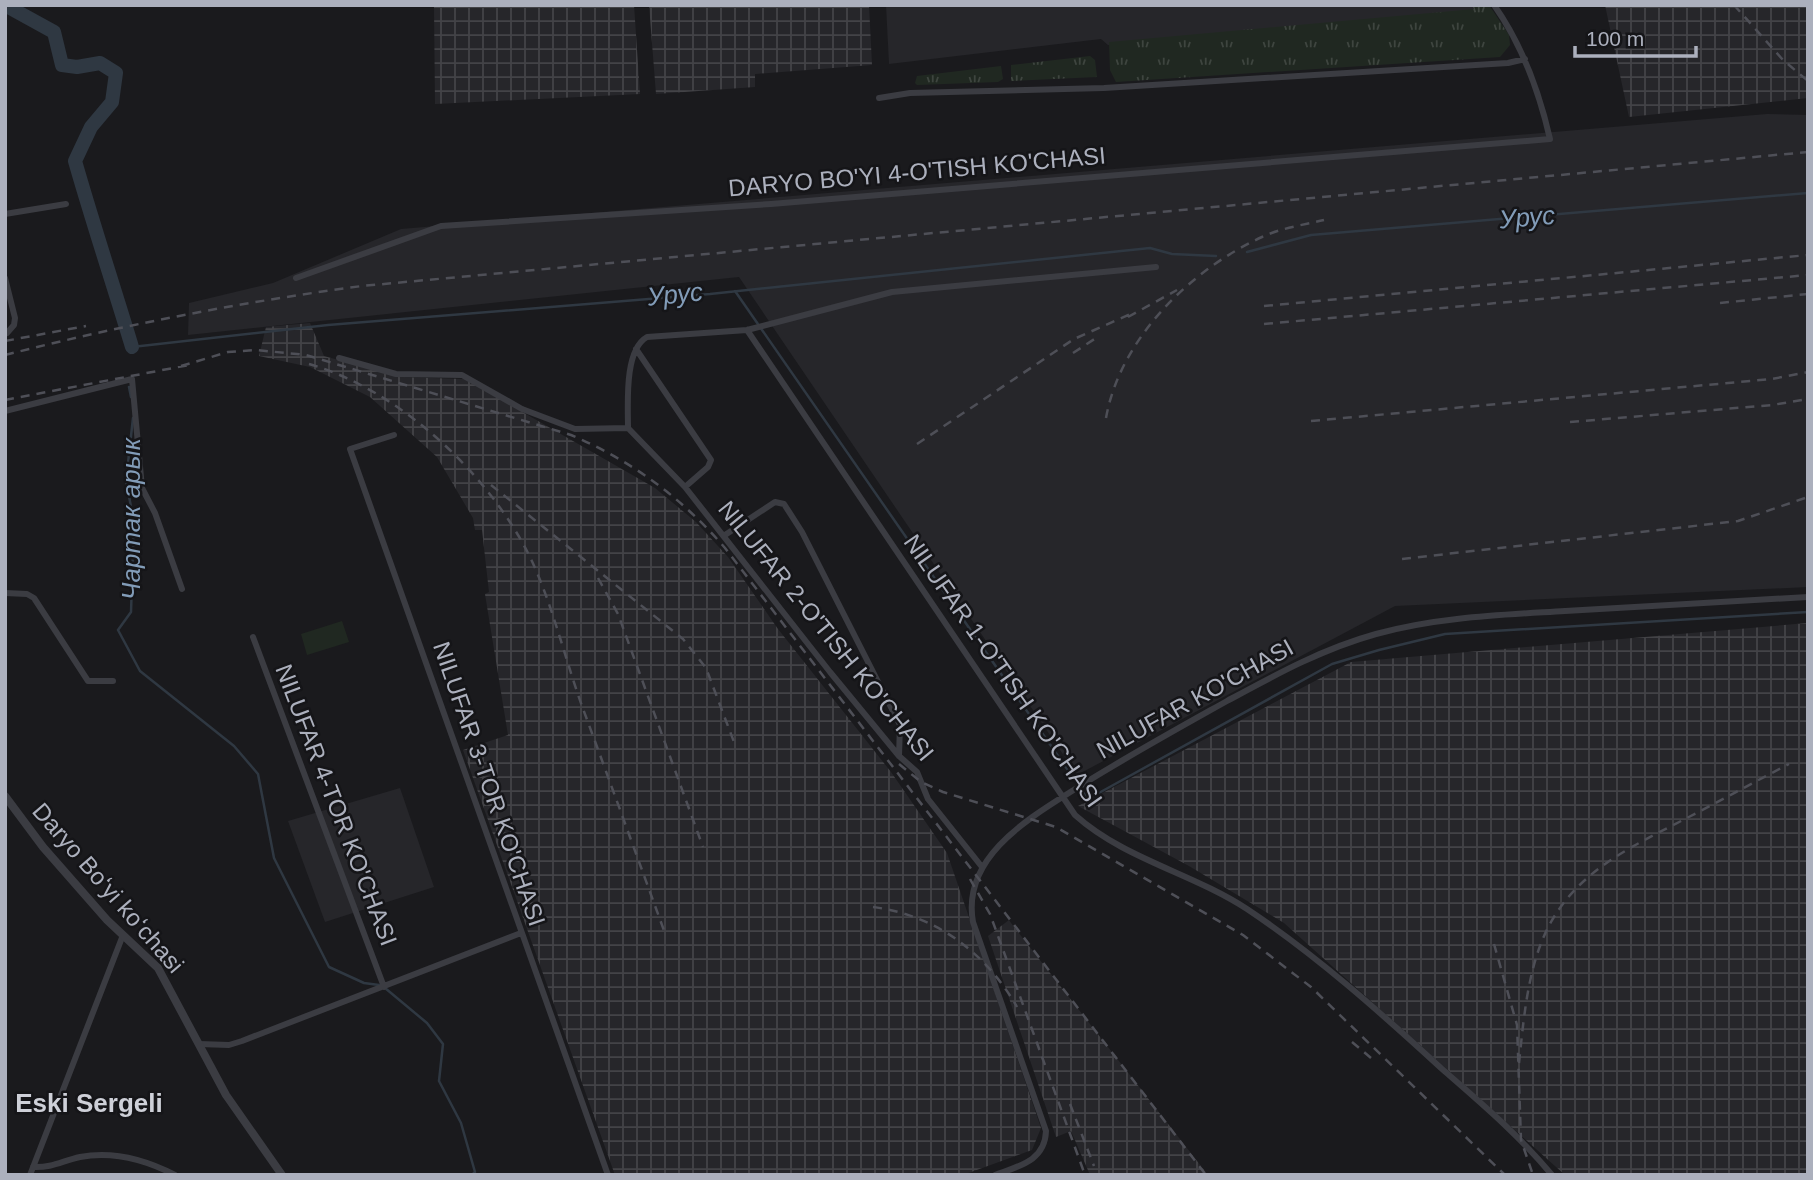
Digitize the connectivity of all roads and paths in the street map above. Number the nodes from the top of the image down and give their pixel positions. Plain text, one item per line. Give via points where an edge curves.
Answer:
1 (1494, 5) edge
2 (1525, 59) junction
3 (879, 98) dead end
4 (66, 204) dead end
5 (5, 214) edge
6 (1156, 267) dead end
7 (5, 278) edge
8 (296, 278) dead end
9 (747, 330) junction
10 (7, 333) edge
11 (636, 349) junction
12 (340, 358) dead end
13 (5, 411) edge
14 (628, 428) junction
15 (394, 435) dead end
16 (685, 487) junction
17 (725, 535) junction
18 (182, 589) dead end
19 (5, 593) edge
20 (1808, 597) edge
21 (253, 637) dead end
22 (113, 681) dead end
23 (899, 756) junction
24 (6, 798) edge
25 (1062, 798) junction
26 (982, 867) junction
27 (521, 933) junction
28 (123, 935) junction
29 (384, 987) junction
30 (199, 1044) junction
31 (32, 1171) edge
32 (175, 1175) edge
33 (282, 1175) edge
34 (608, 1175) edge
35 (995, 1175) edge
36 (1552, 1175) edge

1 - 2 street
2 - 3 street via 1104,88 910,93
2 - 8 street, DARYO BO'YI 4-O'TISH KO'CHASI via 1550,139 771,204 441,226
4 - 5 street
6 - 9 street via 892,292
7 - 10 street via 15,318
9 - 11 street via 654,335 640,341
9 - 25 street, NILUFAR 1-O'TISH KO'CHASI
11 - 14 street via 628,391
11 - 16 street via 711,460
12 - 14 street via 396,374 462,375 523,409 575,429
13 - 18 street via 132,379 142,488
14 - 16 street, NILUFAR 2-O'TISH KO'CHASI
15 - 27 street, NILUFAR 3-TOR KO'CHASI via 350,449
16 - 17 street, NILUFAR 2-O'TISH KO'CHASI
17 - 23 street, NILUFAR 2-O'TISH KO'CHASI
17 - 23 street via 775,502 785,504 901,725
19 - 22 street via 34,598 90,683
20 - 25 street, NILUFAR KO'CHASI via 1462,618 1375,634 1283,671 1138,750
21 - 29 street, NILUFAR 4-TOR KO'CHASI
23 - 26 street, NILUFAR 2-O'TISH KO'CHASI via 917,772 928,799
24 - 28 street, Daryo Boʻyi koʻchasi via 43,847
25 - 26 street, NILUFAR KO'CHASI via 1016,829
25 - 36 street, NILUFAR 1-O'TISH KO'CHASI via 1074,816 1100,837 1246,909 1350,988 1528,1145
26 - 35 street, NILUFAR KO'CHASI via 971,897 973,922 1046,1131 1044,1147 1036,1157
27 - 29 street
27 - 34 street, NILUFAR 3-TOR KO'CHASI
28 - 30 street, Daryo Boʻyi koʻchasi via 158,968
28 - 31 street
29 - 30 street via 229,1045
30 - 33 street, Daryo Boʻyi koʻchasi via 226,1095
31 - 32 street via 79,1158 108,1156 148,1163

